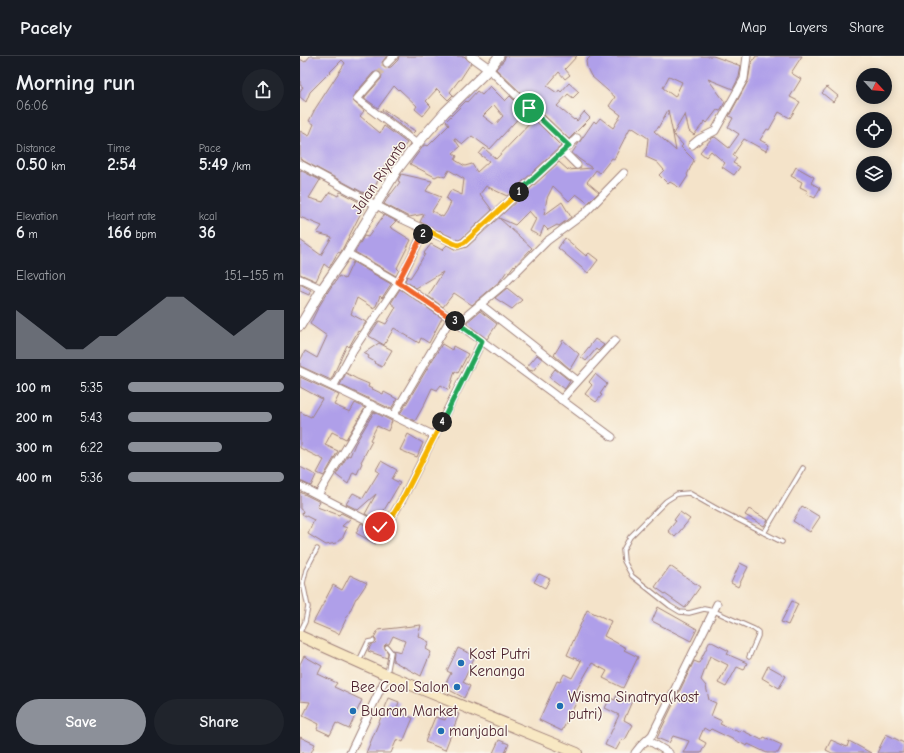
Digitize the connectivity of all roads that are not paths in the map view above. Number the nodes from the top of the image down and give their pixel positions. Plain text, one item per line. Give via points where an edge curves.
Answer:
1 (394, 56) edge
2 (472, 56) edge
3 (499, 56) edge
4 (747, 56) edge
5 (387, 63) tunnel mouth
6 (489, 70) junction
7 (377, 76) tunnel mouth
8 (577, 138) dead end
9 (417, 144) junction
10 (692, 145) dead end
11 (569, 146) junction
12 (563, 151) junction
13 (300, 164) edge
14 (577, 165) dead end
15 (624, 173) dead end
16 (376, 204) junction
17 (425, 229) junction
18 (347, 253) junction
19 (300, 279) edge
20 (398, 282) junction
21 (322, 289) junction
22 (480, 304) junction
23 (451, 318) junction
24 (458, 322) junction
25 (300, 326) edge
26 (615, 340) dead end
27 (482, 341) junction
28 (300, 371) edge
29 (578, 381) junction
30 (334, 387) junction
31 (561, 400) junction
32 (372, 405) junction
33 (393, 416) junction
34 (435, 436) junction
35 (612, 437) dead end
36 (804, 468) dead end
37 (300, 486) edge
38 (318, 495) junction
39 (764, 533) junction
40 (782, 542) dead end
41 (317, 549) dead end
42 (715, 607) junction
43 (300, 632) edge
44 (300, 636) edge
45 (373, 641) dead end
46 (387, 647) dead end
47 (749, 657) dead end
48 (359, 662) junction
49 (387, 674) junction
50 (648, 740) junction
51 (350, 753) edge
52 (577, 753) edge
53 (635, 753) edge
54 (668, 753) edge

1 - 5 street
2 - 6 street
3 - 6 street, Jalan Riyanto
4 - 10 street via 744,79 715,132
6 - 9 street, Jalan Riyanto via 445,112
6 - 11 street
7 - 9 street via 357,100
8 - 11 street
9 - 16 street, Jalan Riyanto
11 - 12 street
12 - 14 street
12 - 17 street via 464,243 458,245
13 - 16 street
15 - 22 street via 585,212 547,242
16 - 17 street
16 - 18 street, Jalan Riyanto
17 - 20 street
18 - 20 street
18 - 21 street, Jalan Riyanto
19 - 21 street
20 - 23 street
20 - 30 street via 353,350
21 - 25 street, Jalan Riyanto
22 - 24 street
22 - 29 street
23 - 24 street
23 - 33 street
24 - 27 street
26 - 29 street
27 - 31 street
27 - 34 street
28 - 30 street
29 - 31 street
30 - 32 street
31 - 35 street
32 - 33 street
32 - 38 street
33 - 34 street
34 - 38 street via 403,498 383,528
36 - 39 lane
37 - 38 street
39 - 40 lane
39 - 42 lane via 689,493 677,494 666,501 630,537 622,550 624,561 632,576 680,612 689,614
41 - 43 lane via 306,570 303,583 308,607
42 - 47 lane via 758,632
42 - 50 street
44 - 48 main road
45 - 48 lane via 368,642
46 - 49 lane via 391,652
48 - 49 main road
49 - 51 street
49 - 52 main road
50 - 53 street via 642,743
50 - 54 street

